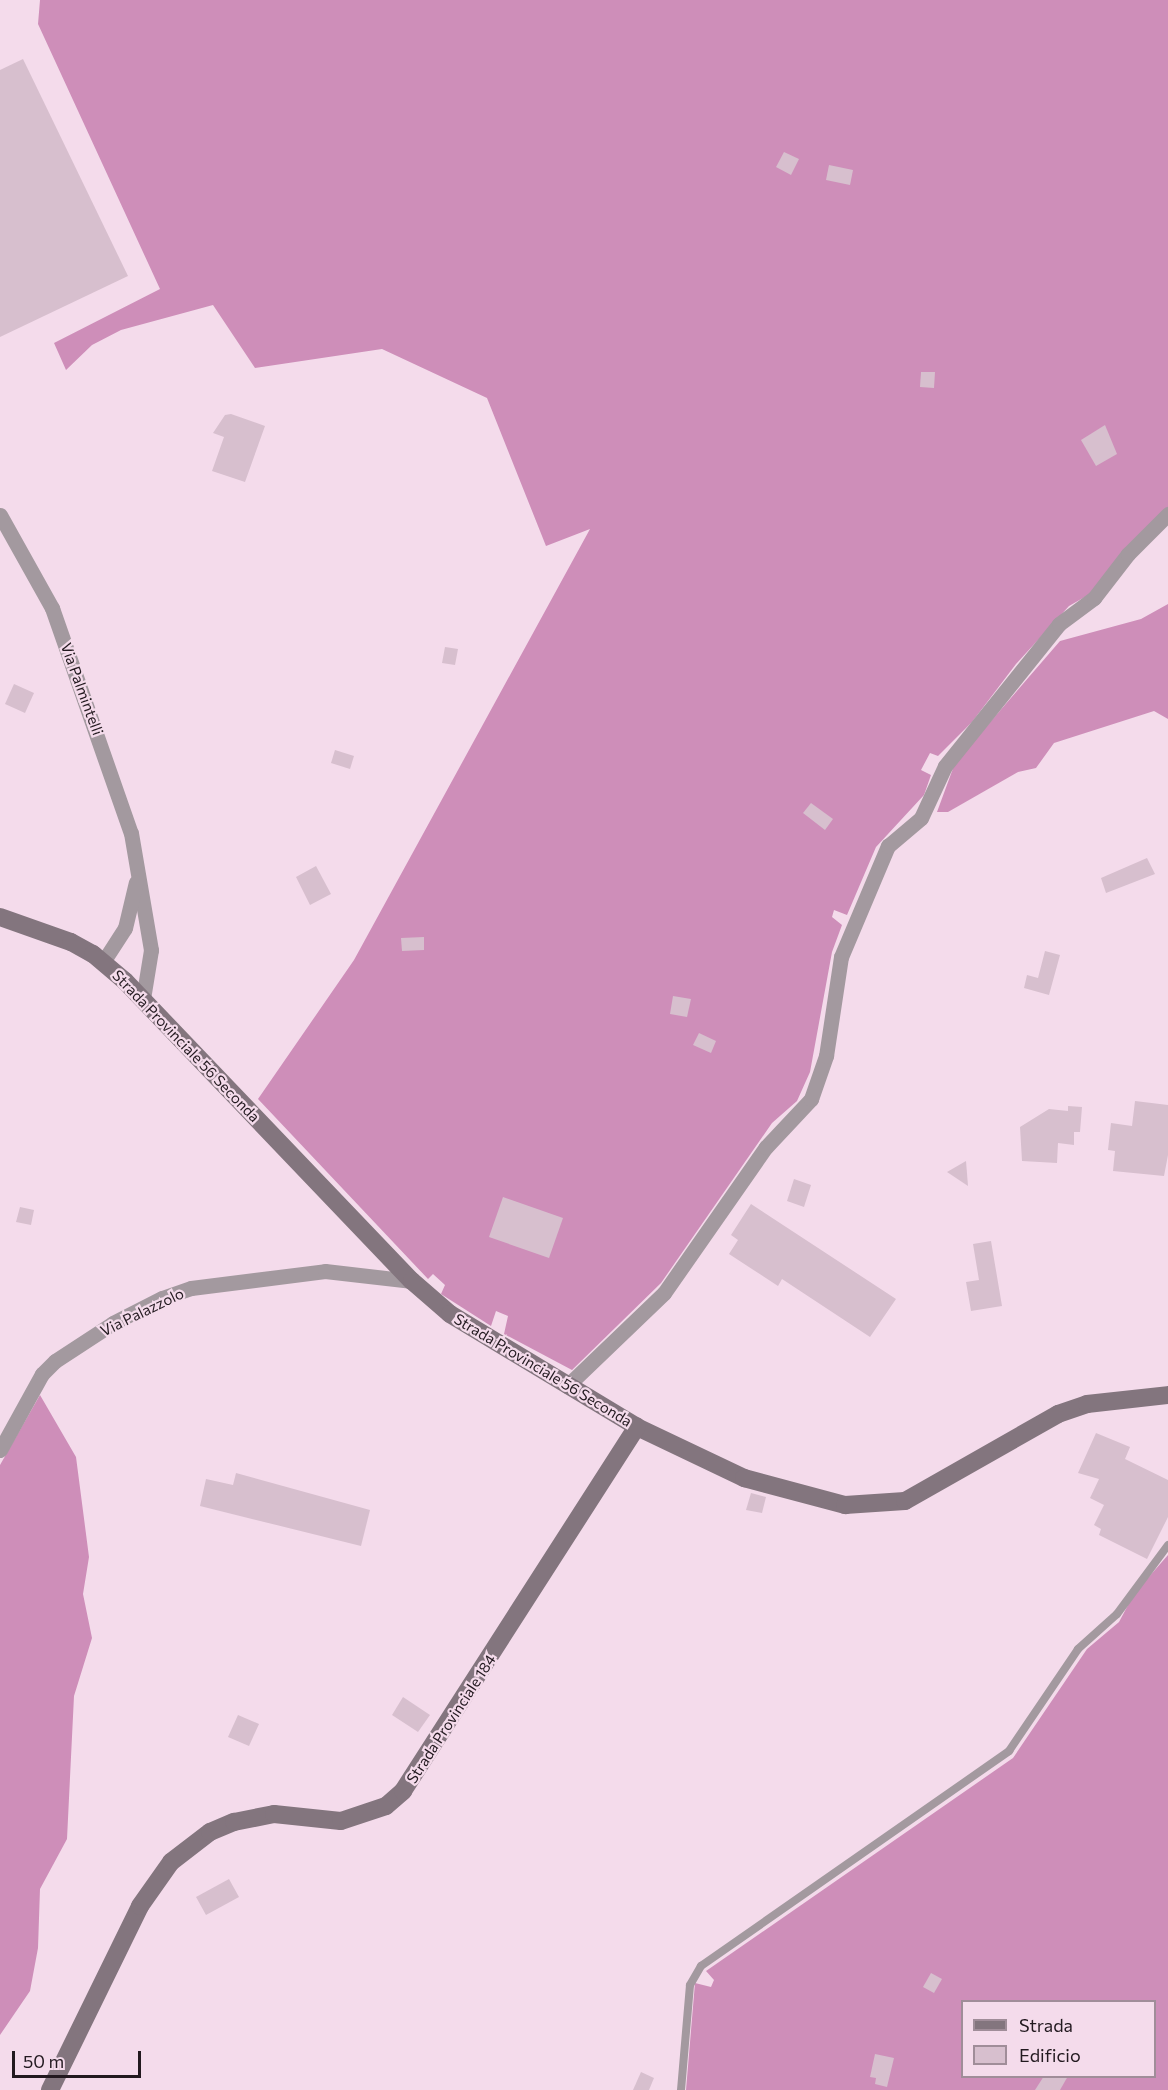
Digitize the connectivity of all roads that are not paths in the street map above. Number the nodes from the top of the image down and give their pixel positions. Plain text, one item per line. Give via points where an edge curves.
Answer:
1 (1168, 514) edge
2 (0, 515) edge
3 (137, 873) junction
4 (0, 917) edge
5 (104, 963) junction
6 (144, 999) junction
7 (412, 1281) junction
8 (567, 1386) junction
9 (1168, 1395) edge
10 (637, 1427) junction
11 (0, 1450) edge
12 (1168, 1545) edge
13 (50, 2090) edge
14 (681, 2090) edge

1 - 8 street via 1128,554 1094,598 1059,624 945,765 921,818 888,846 840,957 826,1056 811,1100 766,1147 664,1293
2 - 3 street, Via Palmintelli via 52,608 131,833
3 - 5 street via 125,928
3 - 6 street, Via Palmintelli via 151,950
4 - 5 street, Strada Provinciale 56 Seconda via 72,942
5 - 6 street, Strada Provinciale 56 Seconda
6 - 7 street, Strada Provinciale 56 Seconda
7 - 8 street, Strada Provinciale 56 Seconda via 450,1314
7 - 11 street, Via Palazzolo via 325,1271 191,1288 162,1298 113,1323 55,1361 42,1374
8 - 10 street, Strada Provinciale 56 Seconda
9 - 10 street, Strada Provinciale 56 Seconda via 1087,1404 1058,1414 927,1491 905,1501 875,1505 845,1505 811,1498 744,1478
10 - 13 street, Strada Provinciale 184 via 422,1768 403,1791 386,1806 358,1818 341,1821 274,1814 255,1816 210,1832 190,1846 166,1868 140,1906
12 - 14 lane via 1117,1614 1078,1649 1009,1751 701,1966 690,1985

